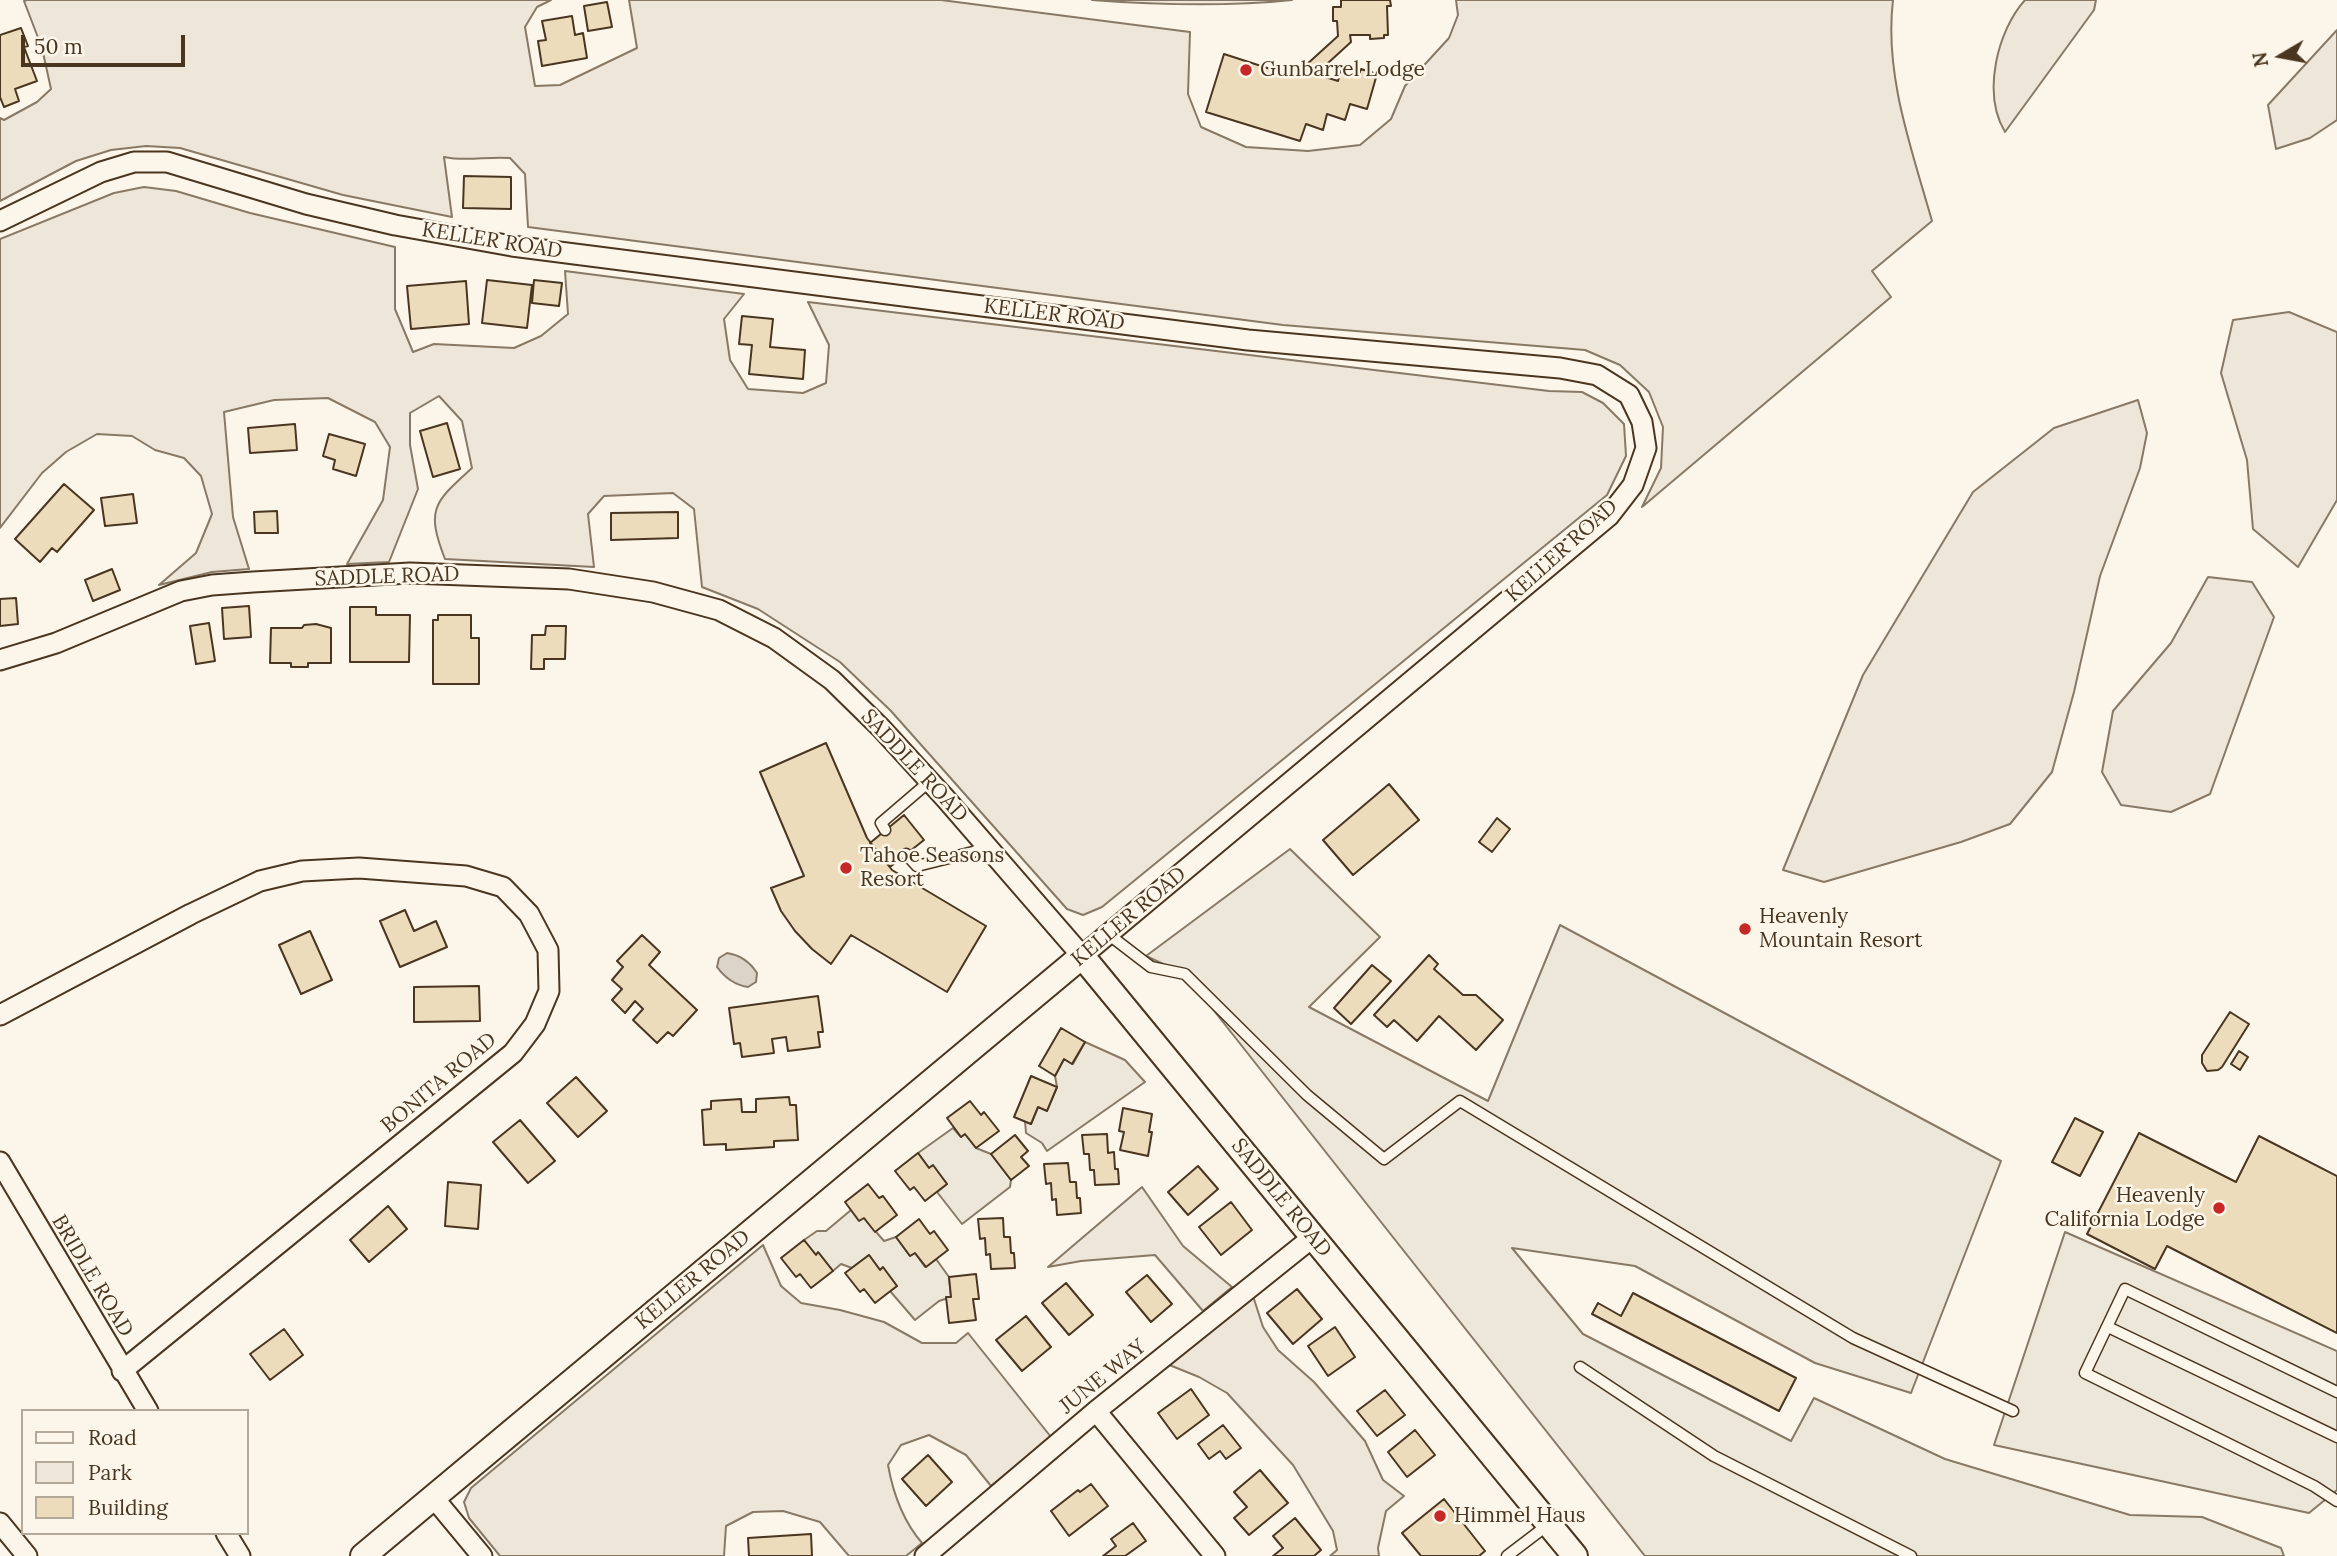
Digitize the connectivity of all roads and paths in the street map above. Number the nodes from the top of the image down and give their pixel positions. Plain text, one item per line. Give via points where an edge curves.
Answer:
1 (0, 221) edge
2 (0, 660) edge
3 (930, 781) junction
4 (885, 830) dead end
5 (987, 846) junction
6 (906, 854) dead end
7 (1108, 934) junction
8 (1082, 956) junction
9 (0, 1015) edge
10 (0, 1162) edge
11 (1313, 1237) junction
12 (2108, 1327) junction
13 (1580, 1367) dead end
14 (122, 1371) junction
15 (2337, 1392) edge
16 (147, 1409) edge
17 (1096, 1411) junction
18 (2013, 1411) dead end
19 (2337, 1437) edge
20 (433, 1497) junction
21 (2337, 1501) edge
22 (0, 1523) edge
23 (1549, 1524) junction
24 (227, 1535) edge
25 (27, 1556) edge
26 (240, 1556) edge
27 (363, 1556) edge
28 (482, 1556) edge
29 (925, 1556) edge
30 (1215, 1556) edge
31 (1507, 1556) edge
32 (1575, 1556) edge
33 (1911, 1556) edge

1 - 7 street, KELLER ROAD via 102,172 134,162 167,162 306,204 513,246 1248,340 1560,368 1597,375 1629,395 1642,422 1646,448 1633,485 1609,516
2 - 3 street, SADDLE ROAD via 56,643 181,591 212,585 410,573 569,579 653,592 719,610 774,638 832,680
3 - 4 lane via 881,823
3 - 5 street, SADDLE ROAD
5 - 6 lane via 917,866
5 - 8 street, SADDLE ROAD
7 - 8 street, KELLER ROAD
7 - 18 lane via 1151,967 1185,974 1307,1095 1384,1159 1460,1101 1853,1338
8 - 11 street, SADDLE ROAD
8 - 20 street, KELLER ROAD
9 - 14 street, BONITA ROAD via 260,881 302,871 359,868 466,876 503,887 530,914 548,950 549,991 535,1024 513,1053
10 - 14 street, BRIDLE ROAD
11 - 17 street, JUNE WAY
11 - 23 street, SADDLE ROAD
12 - 15 lane via 2125,1289
12 - 19 lane
12 - 21 lane via 2085,1373
13 - 33 lane via 1713,1456
14 - 16 street, BRIDLE ROAD
17 - 29 street, JUNE WAY
17 - 30 street
20 - 27 street, KELLER ROAD
20 - 28 street
22 - 25 street
23 - 31 lane
23 - 32 street, SADDLE ROAD
24 - 26 street

